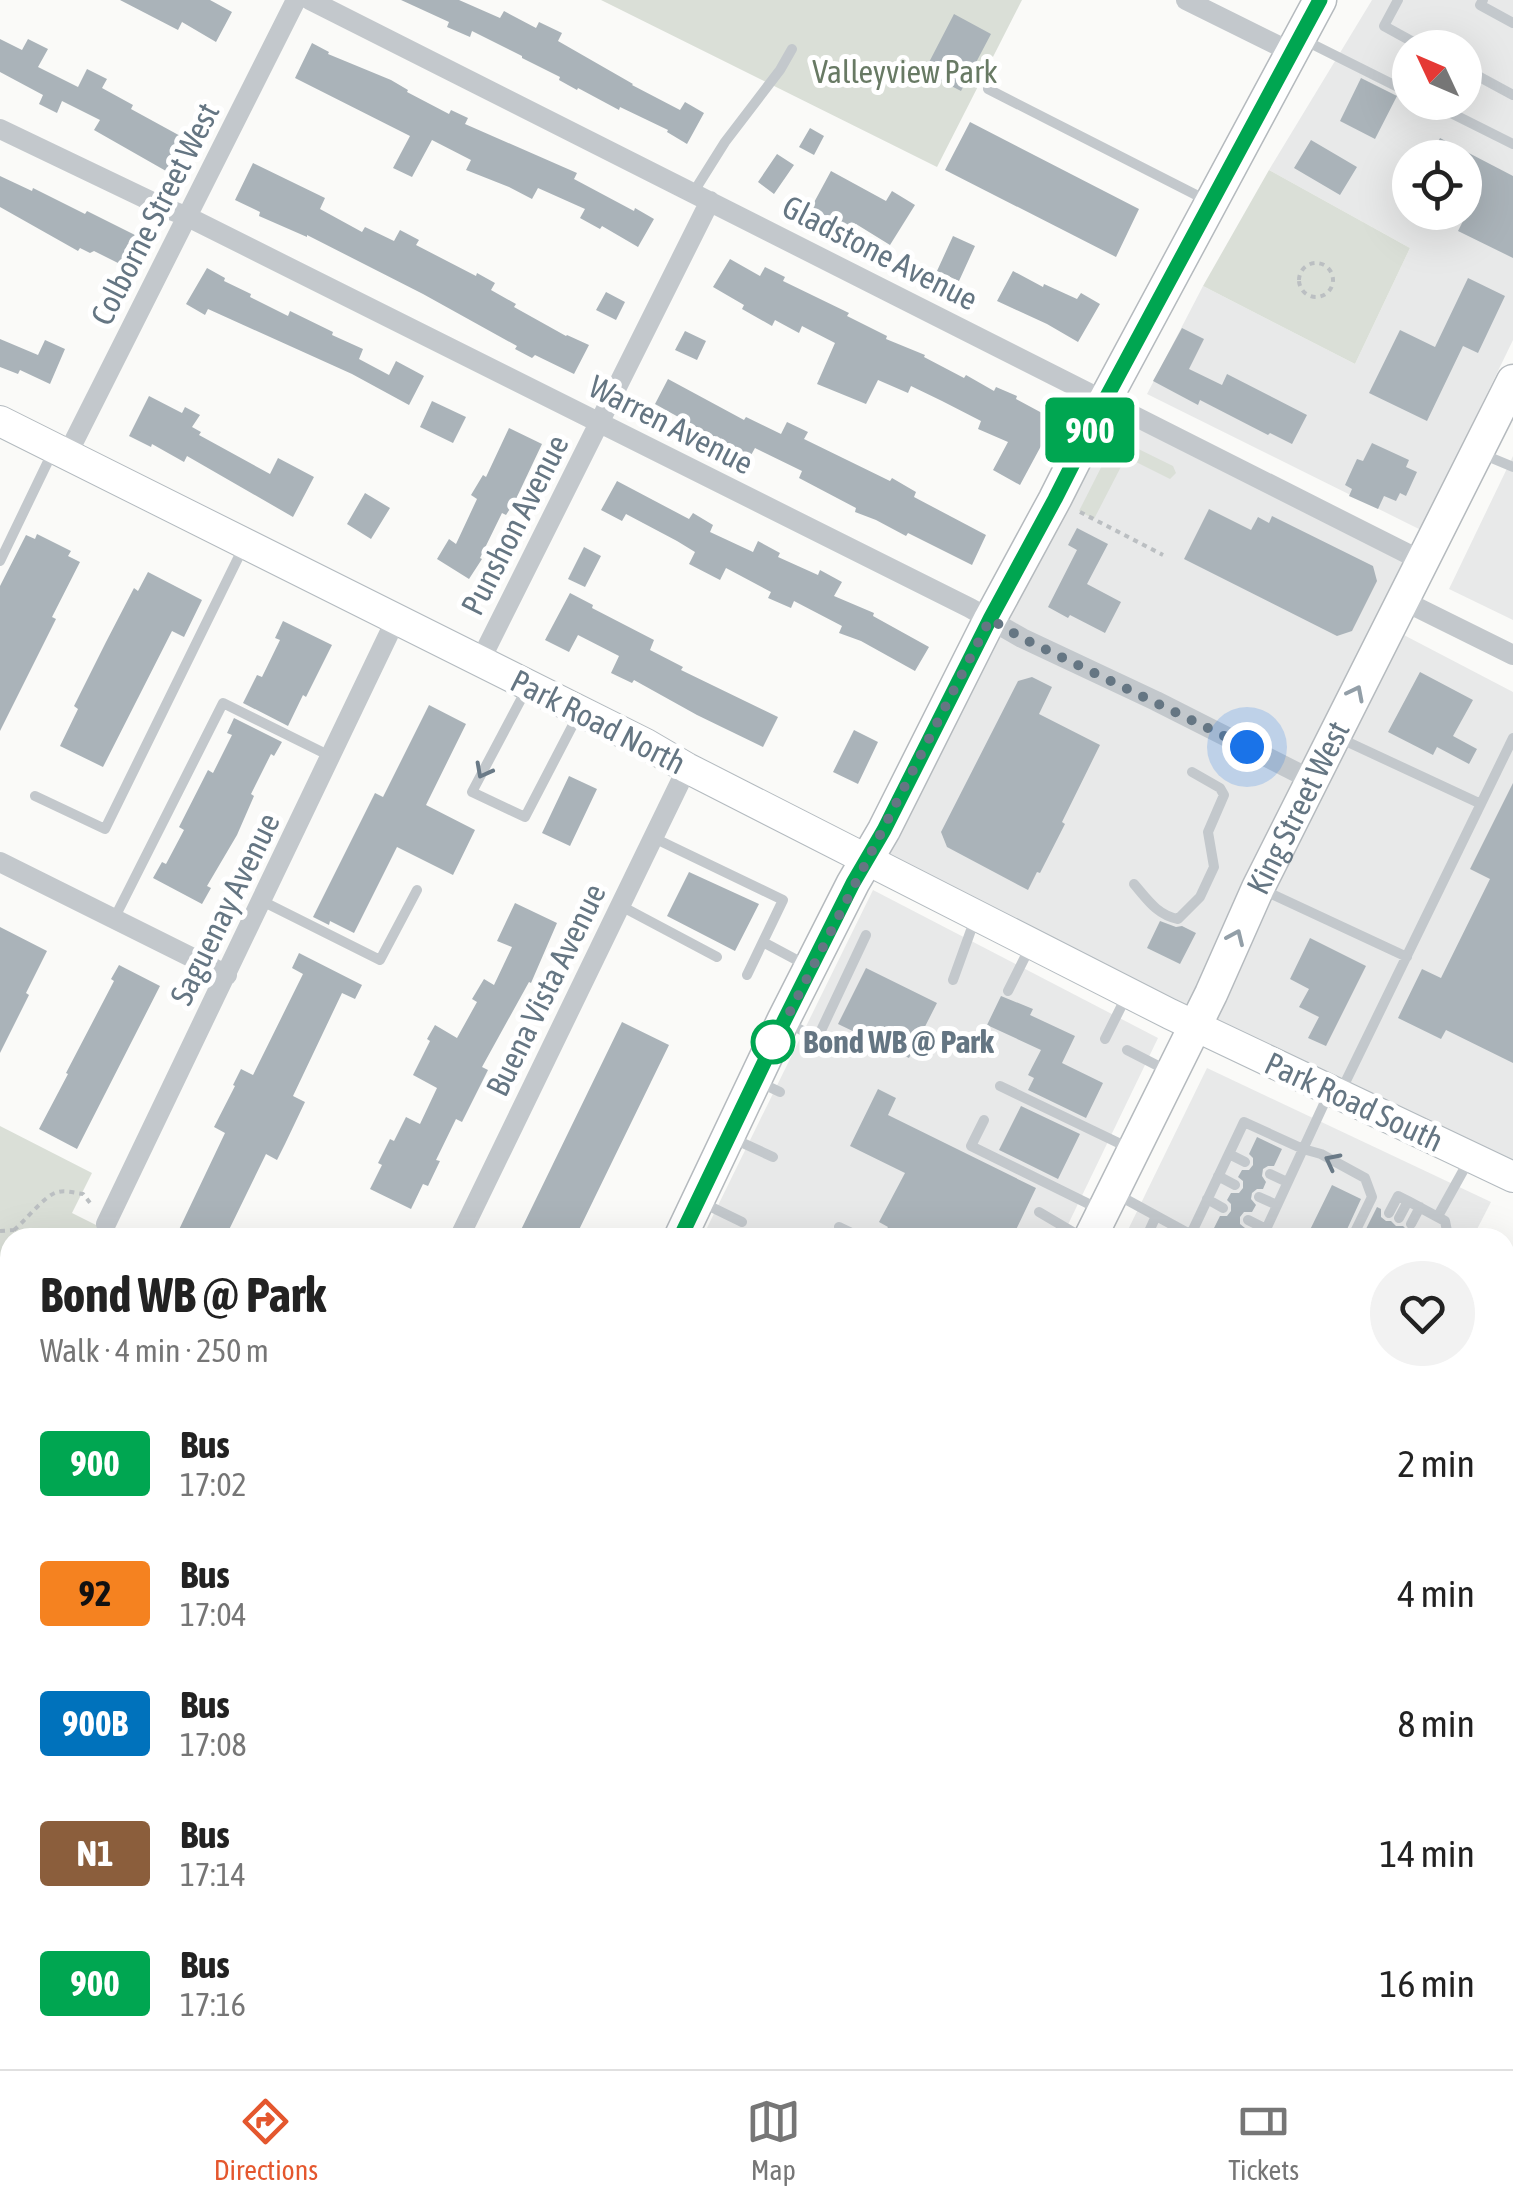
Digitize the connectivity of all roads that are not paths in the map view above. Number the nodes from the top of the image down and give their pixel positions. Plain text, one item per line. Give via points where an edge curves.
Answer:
1 (296, 0) edge
2 (310, 0) edge
3 (1186, 0) edge
4 (1320, 0) edge
5 (1398, 0) edge
6 (1477, 2) edge
7 (1513, 22) edge
8 (1392, 30) edge
9 (1295, 45) junction
10 (792, 49) dead end
11 (1482, 78) edge
12 (1392, 85) edge
13 (988, 89) dead end
14 (1513, 94) edge
15 (1466, 120) edge
16 (0, 129) edge
17 (1513, 144) edge
18 (701, 197) junction
19 (1212, 203) junction
20 (188, 217) junction
21 (1513, 381) edge
22 (1105, 400) junction
23 (0, 421) edge
24 (600, 424) junction
25 (61, 452) junction
26 (1478, 452) junction
27 (1513, 467) edge
28 (246, 543) junction
29 (1422, 561) junction
30 (0, 562) edge
31 (1402, 600) junction
32 (396, 619) junction
33 (990, 619) junction
34 (1513, 656) edge
35 (480, 661) junction
36 (528, 685) junction
37 (580, 711) junction
38 (1334, 736) junction
39 (1513, 738) edge
40 (331, 757) junction
41 (687, 768) junction
42 (1192, 772) dead end
43 (1312, 780) junction
44 (35, 796) dead end
45 (1481, 804) junction
46 (654, 838) junction
47 (867, 860) junction
48 (0, 862) edge
49 (1134, 884) dead end
50 (1258, 888) junction
51 (417, 890) dead end
52 (262, 901) junction
53 (620, 906) junction
54 (976, 916) junction
55 (115, 917) junction
56 (866, 935) dead end
57 (763, 942) junction
58 (1032, 944) junction
59 (1407, 957) junction
60 (716, 958) dead end
61 (810, 968) junction
62 (227, 974) junction
63 (747, 975) dead end
64 (954, 980) dead end
65 (1008, 991) dead end
66 (1128, 993) junction
67 (784, 1021) junction
68 (1195, 1025) junction
69 (1106, 1039) dead end
70 (1127, 1050) dead end
71 (1172, 1074) junction
72 (1000, 1086) dead end
73 (1335, 1092) junction
74 (984, 1120) dead end
75 (729, 1136) junction
76 (1135, 1150) junction
77 (1302, 1150) junction
78 (1229, 1154) junction
79 (773, 1157) dead end
80 (1471, 1157) junction
81 (1245, 1162) dead end
82 (1270, 1174) dead end
83 (1218, 1176) junction
84 (1513, 1177) edge
85 (1287, 1182) junction
86 (1235, 1184) dead end
87 (1259, 1197) dead end
88 (1207, 1199) junction
89 (698, 1201) junction
90 (1277, 1205) junction
91 (1420, 1207) junction
92 (1224, 1208) dead end
93 (1040, 1212) dead end
94 (1156, 1216) junction
95 (1438, 1216) junction
96 (1097, 1220) edge
97 (1248, 1220) dead end
98 (742, 1222) dead end
99 (106, 1224) road end
100 (464, 1228) edge
101 (685, 1228) edge
102 (1151, 1228) edge
103 (1178, 1228) edge
104 (1196, 1228) edge
105 (1258, 1228) edge
106 (1266, 1228) edge
107 (1357, 1228) edge
108 (1447, 1228) edge

1 - 20 street, Colborne Street West
2 - 18 street, Gladstone Avenue
3 - 9 street
4 - 9 main road
5 - 8 lane via 1384,26
6 - 7 lane
9 - 12 lane
9 - 19 main road
10 - 18 lane via 724,142
11 - 14 lane
13 - 19 lane
15 - 17 lane
16 - 20 street, Warren Avenue
18 - 22 street, Gladstone Avenue
18 - 24 street, Punshon Avenue
19 - 22 main road
20 - 24 street, Warren Avenue
20 - 25 street, Colborne Street West
21 - 26 main road, King Street West
22 - 29 street, Gladstone Avenue
22 - 33 main road
23 - 25 main road, Park Road North
24 - 33 street, Warren Avenue
24 - 35 street, Punshon Avenue
25 - 28 main road, Park Road North
25 - 30 lane
26 - 27 lane
26 - 29 main road, King Street West
28 - 32 main road, Park Road North
28 - 44 lane via 104,829
29 - 31 main road, King Street West
31 - 34 street
38 -> 31 main road, King Street West
32 - 35 main road, Park Road North
32 - 40 street, Saguenay Avenue
33 - 43 street, Warren Avenue
33 - 47 main road
35 - 36 main road, Park Road North
36 - 37 main road, Park Road North
36 -> 37 lane via 472,792 524,816
37 - 41 main road, Park Road North
38 - 43 main road, King Street West
38 - 45 lane
39 - 45 lane
40 - 52 street, Saguenay Avenue
40 - 55 lane via 223,703
41 - 46 street, Buena Vista Avenue
41 - 47 main road, Park Road North
42 - 49 lane via 1224,795 1208,832 1214,868 1200,897 1178,920 1156,910
43 - 50 main road, King Street West
45 - 59 lane
46 - 53 street, Buena Vista Avenue
46 - 57 lane via 783,900
47 - 54 main road, Park Road North
47 - 61 main road
48 - 55 street
50 - 59 lane
68 -> 50 main road, King Street West
51 - 52 lane via 380,960
52 - 62 street, Saguenay Avenue
53 - 60 lane
53 - 100 street, Buena Vista Avenue
54 - 58 main road, Park Road North
54 - 64 lane
55 - 62 street
56 - 67 lane via 817,1039
57 - 61 lane
57 - 63 lane
58 - 65 lane
58 - 66 main road, Park Road North
59 - 73 lane
61 - 67 main road
62 - 99 street, Saguenay Avenue
66 - 68 main road, Park Road North
66 - 69 lane
67 - 75 main road via 768,1086
68 - 71 main road, King Street West
68 - 73 main road, Park Road South
70 - 71 lane
71 - 76 main road, King Street West
72 - 76 lane
73 - 77 lane
73 - 80 main road, Park Road South
74 - 96 lane via 971,1146
75 - 79 lane
75 - 89 main road
76 - 96 main road, King Street West
77 - 78 lane via 1244,1122
77 - 85 lane
107 -> 77 lane via 1372,1196 1365,1178
78 - 81 lane
78 - 83 lane
80 - 84 main road, Park Road South
80 - 95 lane
82 - 85 lane
83 - 86 lane
83 - 88 lane
85 - 90 lane
87 - 90 lane
88 - 92 lane
88 - 104 lane
89 - 98 lane
89 - 101 main road
90 - 106 lane
91 - 91 lane via 1408,1201 1400,1218
91 - 95 lane
93 - 96 lane
94 - 96 lane
94 - 102 lane
94 - 103 lane
95 - 108 lane
97 - 105 lane

